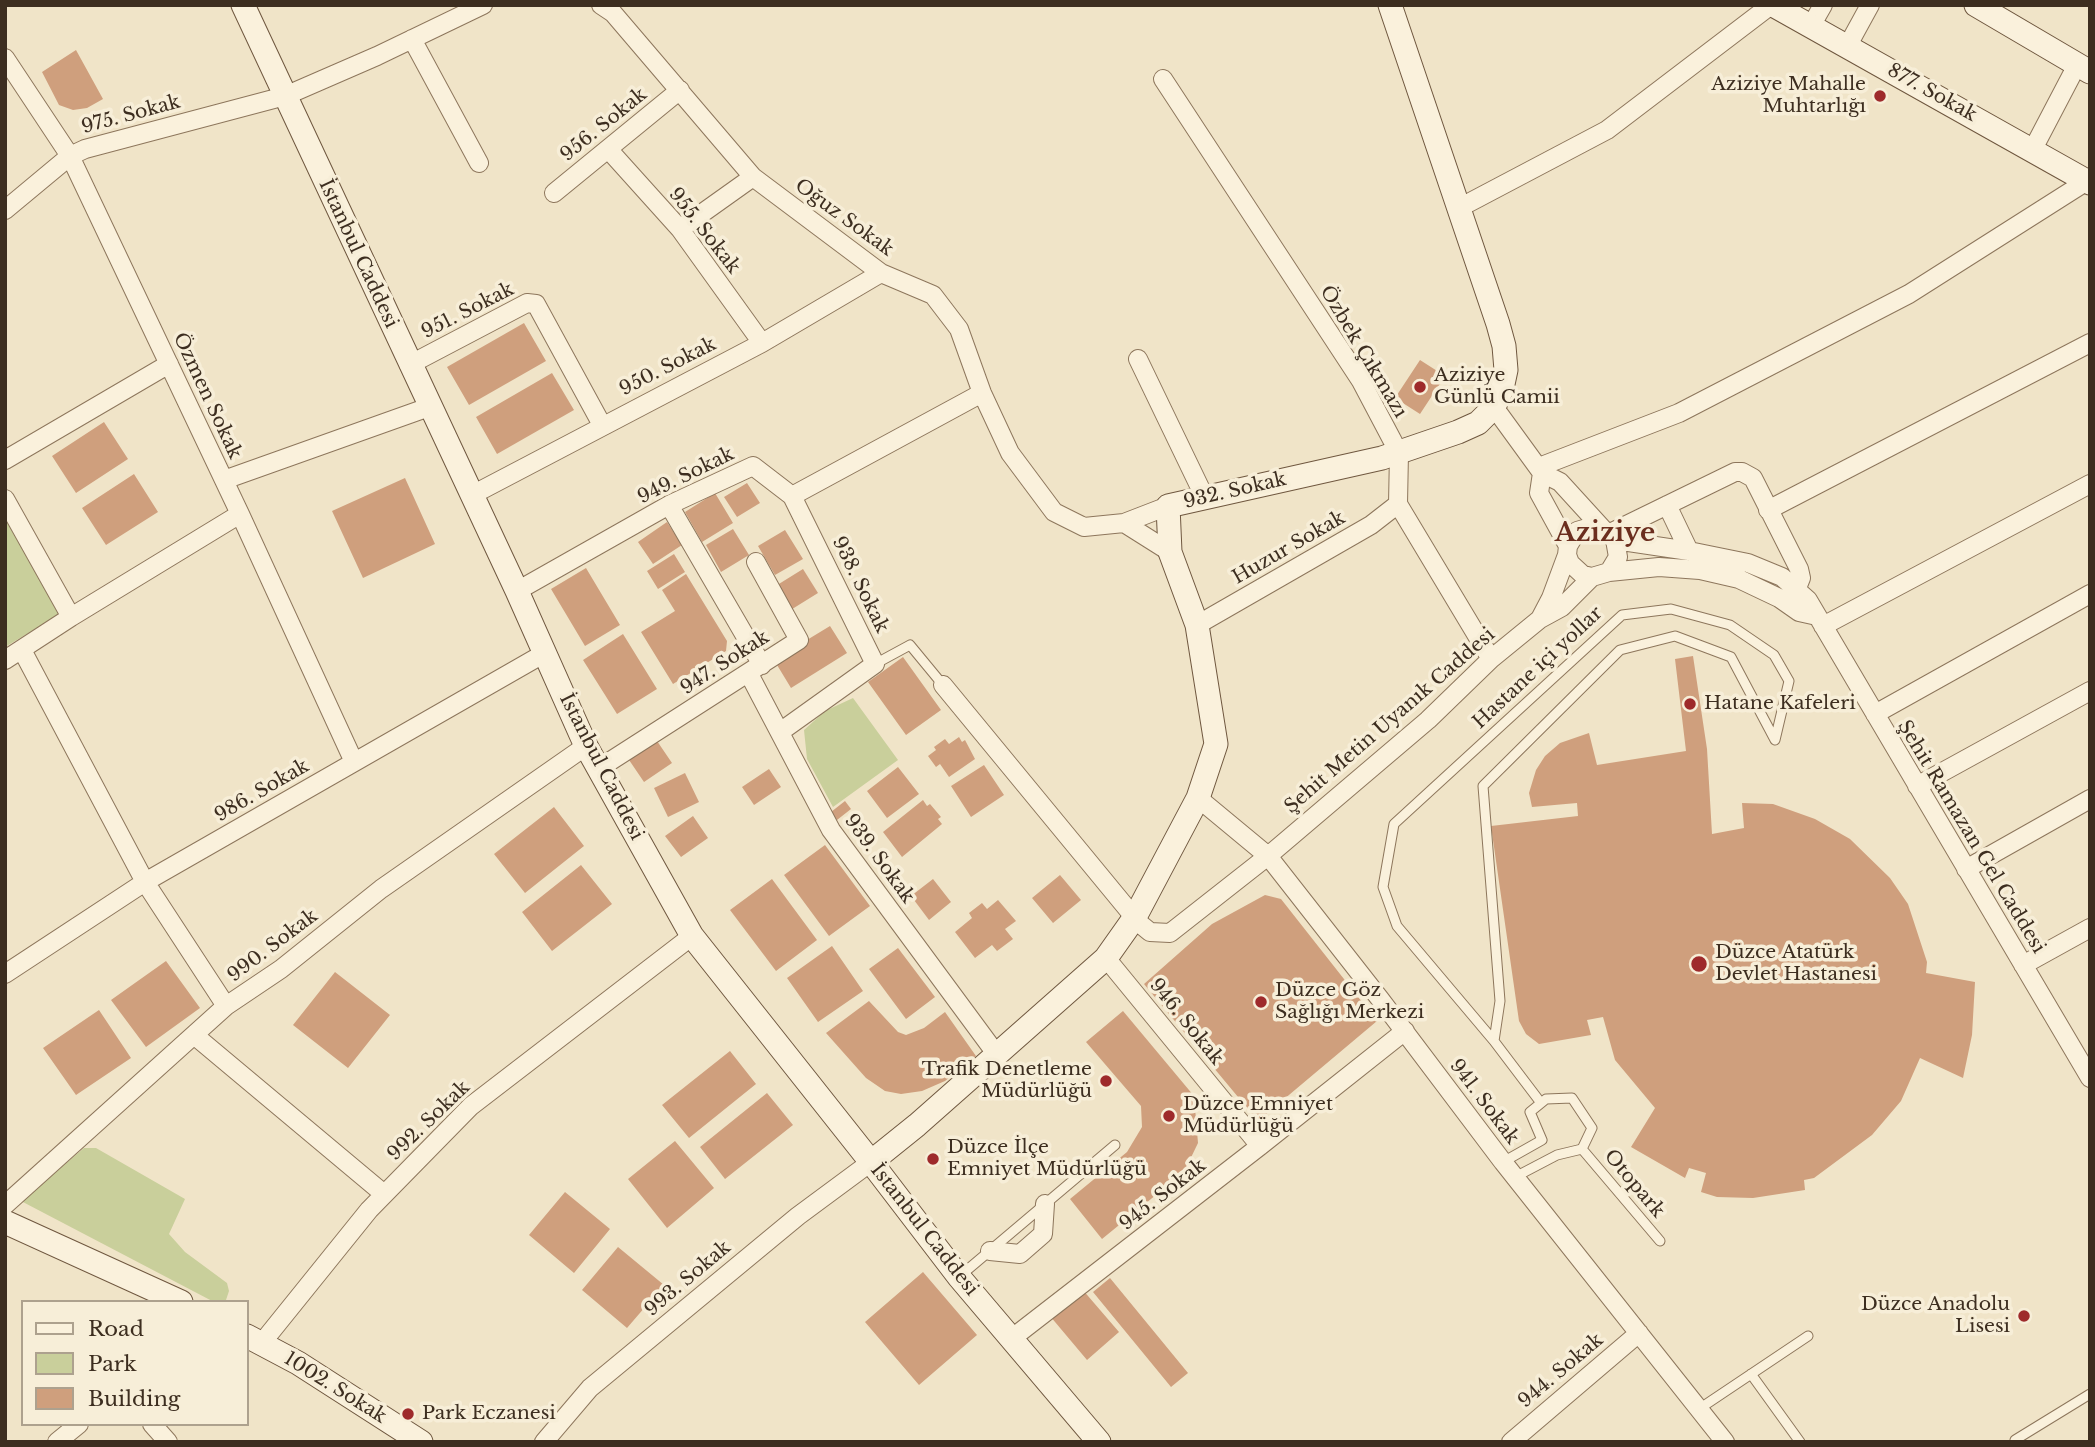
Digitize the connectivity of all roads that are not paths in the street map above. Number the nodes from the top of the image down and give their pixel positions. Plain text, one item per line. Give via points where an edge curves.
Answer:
1 (243, 5) edge
2 (483, 5) edge
3 (601, 5) edge
4 (1390, 5) edge
5 (1772, 5) edge
6 (1823, 5) edge
7 (1870, 5) edge
8 (1990, 8) edge
9 (1811, 26) junction
10 (412, 39) junction
11 (1847, 47) junction
12 (5, 58) edge
13 (2083, 68) edge
14 (1163, 79) dead end
15 (680, 90) junction
16 (285, 96) junction
17 (608, 149) junction
18 (2032, 149) junction
19 (70, 156) junction
20 (479, 163) dead end
21 (753, 177) junction
22 (2089, 182) edge
23 (554, 193) dead end
24 (1459, 208) junction
25 (5, 210) edge
26 (680, 229) junction
27 (881, 272) junction
28 (2090, 343) edge
29 (762, 344) junction
30 (1138, 359) dead end
31 (169, 364) junction
32 (410, 365) junction
33 (982, 393) junction
34 (429, 407) junction
35 (1494, 407) junction
36 (602, 425) junction
37 (1399, 453) junction
38 (5, 460) edge
39 (1541, 470) junction
40 (224, 480) junction
41 (2090, 484) edge
42 (472, 495) junction
43 (792, 496) junction
44 (1205, 498) junction
45 (5, 499) edge
46 (1398, 503) junction
47 (669, 505) junction
48 (1667, 505) junction
49 (1168, 506) junction
50 (1768, 510) junction
51 (240, 514) junction
52 (1124, 523) junction
53 (1609, 533) junction
54 (1567, 550) junction
55 (1689, 551) junction
56 (1170, 552) junction
57 (755, 562) dead end
58 (1600, 574) junction
59 (1797, 588) junction
60 (517, 591) junction
61 (2090, 594) edge
62 (71, 617) junction
63 (1540, 619) junction
64 (1820, 621) junction
65 (1197, 625) junction
66 (22, 650) junction
67 (545, 653) junction
68 (1491, 659) junction
69 (5, 660) edge
70 (875, 664) junction
71 (756, 669) junction
72 (943, 685) joint
73 (2090, 691) edge
74 (1875, 714) junction
75 (780, 732) junction
76 (586, 746) junction
77 (355, 762) junction
78 (598, 769) junction
79 (1917, 786) junction
80 (1198, 798) junction
81 (2090, 799) edge
82 (1268, 856) junction
83 (1966, 869) junction
84 (145, 882) junction
85 (1135, 917) junction
86 (2090, 928) edge
87 (692, 936) junction
88 (1106, 958) junction
89 (2023, 965) junction
90 (5, 974) edge
91 (226, 1006) junction
92 (1405, 1031) junction
93 (194, 1035) junction
94 (1494, 1041) junction
95 (997, 1055) junction
96 (2087, 1066) edge
97 (1541, 1103) junction
98 (1115, 1145) dead end
99 (1260, 1146) junction
100 (1582, 1149) junction
101 (871, 1161) junction
102 (1503, 1162) junction
103 (1515, 1177) junction
104 (384, 1194) junction
105 (5, 1205) edge
106 (1045, 1205) joint
107 (5, 1222) edge
108 (1660, 1241) dead end
109 (990, 1251) joint
110 (958, 1278) junction
111 (177, 1300) edge
112 (1639, 1333) junction
113 (1808, 1336) dead end
114 (1011, 1339) junction
115 (254, 1340) edge
116 (1751, 1374) junction
117 (2090, 1394) edge
118 (1699, 1409) junction
119 (77, 1426) edge
120 (154, 1426) edge
121 (2015, 1440) edge
122 (57, 1442) edge
123 (168, 1442) edge
124 (421, 1442) edge
125 (544, 1442) edge
126 (1099, 1442) edge
127 (1511, 1442) edge
128 (1725, 1442) edge
129 (1800, 1442) edge

1 - 16 street, İstanbul Caddesi
2 - 10 street
3 - 15 street, Oğuz Sokak
4 - 24 street
5 - 9 street, 877. Sokak
5 - 24 street via 1607,130
6 - 9 street
7 - 11 street
8 - 13 street
9 - 11 street, 877. Sokak
10 - 16 street
10 - 20 street
11 - 18 street, 877. Sokak
12 - 19 street, Özmen Sokak
13 - 18 street
14 - 37 street, Özbek Çıkmazı via 1361,382
15 - 17 street, 956. Sokak
15 - 21 street, Oğuz Sokak
16 - 19 street, 975. Sokak
16 - 32 street, İstanbul Caddesi
17 - 23 street, 956. Sokak
17 - 26 street, 955. Sokak
18 - 22 street, 877. Sokak
19 - 25 street, 975. Sokak
19 - 31 street, Özmen Sokak
21 - 26 street
21 - 27 street, Oğuz Sokak
22 - 39 street via 1897,301 1679,413
24 - 35 street via 1504,346 1506,370
26 - 29 street, 955. Sokak
27 - 29 street, 950. Sokak
27 - 33 street, Oğuz Sokak via 933,295 959,329
28 - 50 street
29 - 36 street, 950. Sokak
30 - 44 street
31 - 38 street
31 - 40 street, Özmen Sokak
32 - 34 street, İstanbul Caddesi
32 - 36 street, 951. Sokak via 527,303 536,304
33 - 43 street
33 - 52 street, Oğuz Sokak via 1010,453 1054,512 1084,527
34 - 40 street
34 - 42 street, İstanbul Caddesi
35 - 37 street, 932. Sokak via 1478,423
35 - 39 street
36 - 42 street, 950. Sokak
37 - 44 street, 932. Sokak
37 - 46 street, Özbek Çıkmazı
39 - 53 street via 1560,482
39 - 54 street via 1539,493
40 - 51 street, Özmen Sokak
41 - 64 street
42 - 60 street, İstanbul Caddesi
43 - 47 street, 949. Sokak via 752,466
43 - 70 street, 938. Sokak
44 - 49 street, 932. Sokak
45 - 62 street
46 - 65 street, Huzur Sokak via 1371,525
46 - 68 street
47 - 60 street, 949. Sokak
47 - 71 street, 939. Sokak
48 - 50 street via 1742,472 1753,478
48 - 53 street
48 - 55 street
49 - 52 street, Oğuz Sokak
49 - 56 street, 932. Sokak
50 - 59 street via 1799,569
51 - 62 street
51 - 77 street, Özmen Sokak
52 - 56 street
53 - 54 street via 1594,526 1577,531
53 - 55 street
53 - 58 street via 1618,557
54 - 58 street via 1576,570
54 - 63 street, Şehit Metin Uyanık Caddesi
55 - 59 street via 1767,569
56 - 65 street, 932. Sokak
57 - 71 street, 947. Sokak via 799,640
58 - 63 street, Şehit Metin Uyanık Caddesi via 1562,607
58 - 64 street via 1659,567 1710,572 1757,587
59 - 64 street, Şehit Ramazan Gel Caddesi
60 - 67 street, İstanbul Caddesi
61 - 74 street
62 - 66 street
63 - 68 street, Şehit Metin Uyanık Caddesi
64 - 74 street, Şehit Ramazan Gel Caddesi
65 - 80 street, 932. Sokak via 1216,744
66 - 69 street
66 - 84 street
67 - 76 street, İstanbul Caddesi
67 - 77 street, 986. Sokak
68 - 82 street, Şehit Metin Uyanık Caddesi via 1428,720
70 - 72 lane via 909,645
70 - 75 street, 938. Sokak
71 - 75 street, 939. Sokak
71 - 78 street, 947. Sokak
72 - 85 street
73 - 79 street
74 - 79 street, Şehit Ramazan Gel Caddesi
75 - 95 street, 939. Sokak via 831,830
76 - 78 street, İstanbul Caddesi
76 - 91 street, 990. Sokak
77 - 84 street, 986. Sokak
78 - 87 street, İstanbul Caddesi
79 - 83 street, Şehit Ramazan Gel Caddesi
80 - 82 street, 941. Sokak
80 - 85 street, 932. Sokak
81 - 83 street
82 - 85 street, Şehit Metin Uyanık Caddesi via 1170,933 1150,932
82 - 92 street, 941. Sokak
83 - 89 street, Şehit Ramazan Gel Caddesi
84 - 90 street, 986. Sokak
84 - 91 street
85 - 88 street, 932. Sokak
86 - 89 street
87 - 101 street, İstanbul Caddesi
87 - 104 street, 992. Sokak via 471,1106
88 - 95 street, 932. Sokak
88 - 99 street, 946. Sokak
89 - 96 street, Şehit Ramazan Gel Caddesi
91 - 93 street, 990. Sokak
92 - 99 street, 945. Sokak
92 - 102 street, 941. Sokak
93 - 104 street
93 - 105 street, 990. Sokak
94 - 94 lane, Hastane içi yollar via 1500,1001 1483,786 1620,650 1675,636 1731,657 1775,740 1789,681 1774,655 1730,625 1671,609 1622,615 1394,824 1383,887 1397,926
94 - 97 lane, Hastane içi yollar
95 - 101 street, 932. Sokak
97 - 100 lane via 1572,1098 1592,1128
97 - 102 lane via 1530,1112 1542,1140
98 - 106 lane
99 - 114 street, 945. Sokak
100 - 103 lane via 1557,1155
100 - 108 lane, Otopark
101 - 110 street, İstanbul Caddesi
101 - 125 street, 993. Sokak via 590,1388
102 - 103 street, 941. Sokak
103 - 112 street, 941. Sokak
104 - 115 street, 992. Sokak
106 - 109 street via 1043,1234 1020,1254
107 - 111 street
109 - 110 lane
110 - 114 street, İstanbul Caddesi
112 - 118 street, 941. Sokak
112 - 127 street, 944. Sokak
113 - 116 lane
114 - 126 street, İstanbul Caddesi
115 - 124 street, 1002. Sokak
116 - 118 lane
116 - 129 lane
117 - 121 lane
118 - 128 street, 941. Sokak
119 - 122 street
120 - 123 street

